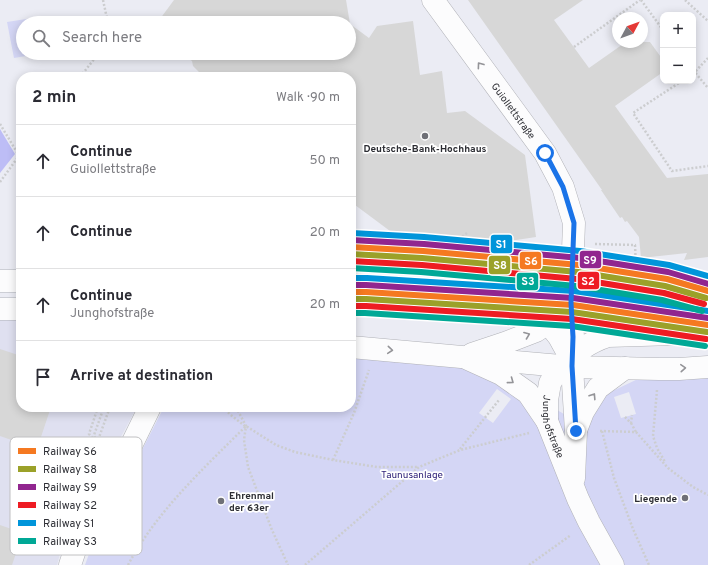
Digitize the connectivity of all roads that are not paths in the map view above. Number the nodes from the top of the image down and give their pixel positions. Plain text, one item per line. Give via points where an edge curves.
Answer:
1 (433, 0) edge
2 (0, 281) edge
3 (16, 281) edge
4 (356, 297) edge
5 (571, 303) junction
6 (526, 305) junction
7 (708, 306) edge
8 (0, 309) edge
9 (16, 309) edge
10 (548, 324) junction
11 (708, 333) edge
12 (356, 347) edge
13 (464, 356) junction
14 (569, 361) junction
15 (708, 367) edge
16 (624, 368) junction
17 (148, 412) edge
18 (547, 421) junction
19 (576, 431) junction
20 (135, 437) edge
21 (574, 487) junction
22 (73, 555) edge
23 (70, 565) edge
24 (613, 565) edge

5 -> 1 main road, Guiollettstraße via 574,223 563,187 545,153
2 - 3 main road
4 - 6 main road
5 - 6 main road
5 - 7 main road via 657,307
5 - 10 main road
5 - 14 main road, Guiollettstraße via 573,337
6 - 10 main road
8 - 9 main road
13 -> 10 main road via 505,343
10 - 14 main road via 559,337
11 - 14 main road via 608,336 596,339
12 -> 13 main road
13 - 14 main road
13 -> 18 main road via 501,374 528,393
14 - 16 main road
14 - 18 main road, Junghofstraße via 550,384
14 - 19 main road, Junghofstraße
16 -> 15 main road
19 -> 16 main road via 598,388
17 - 20 main road
18 - 21 main road, Junghofstraße
19 - 21 main road, Junghofstraße
21 - 24 main road, Junghofstraße via 589,522
22 - 23 main road

